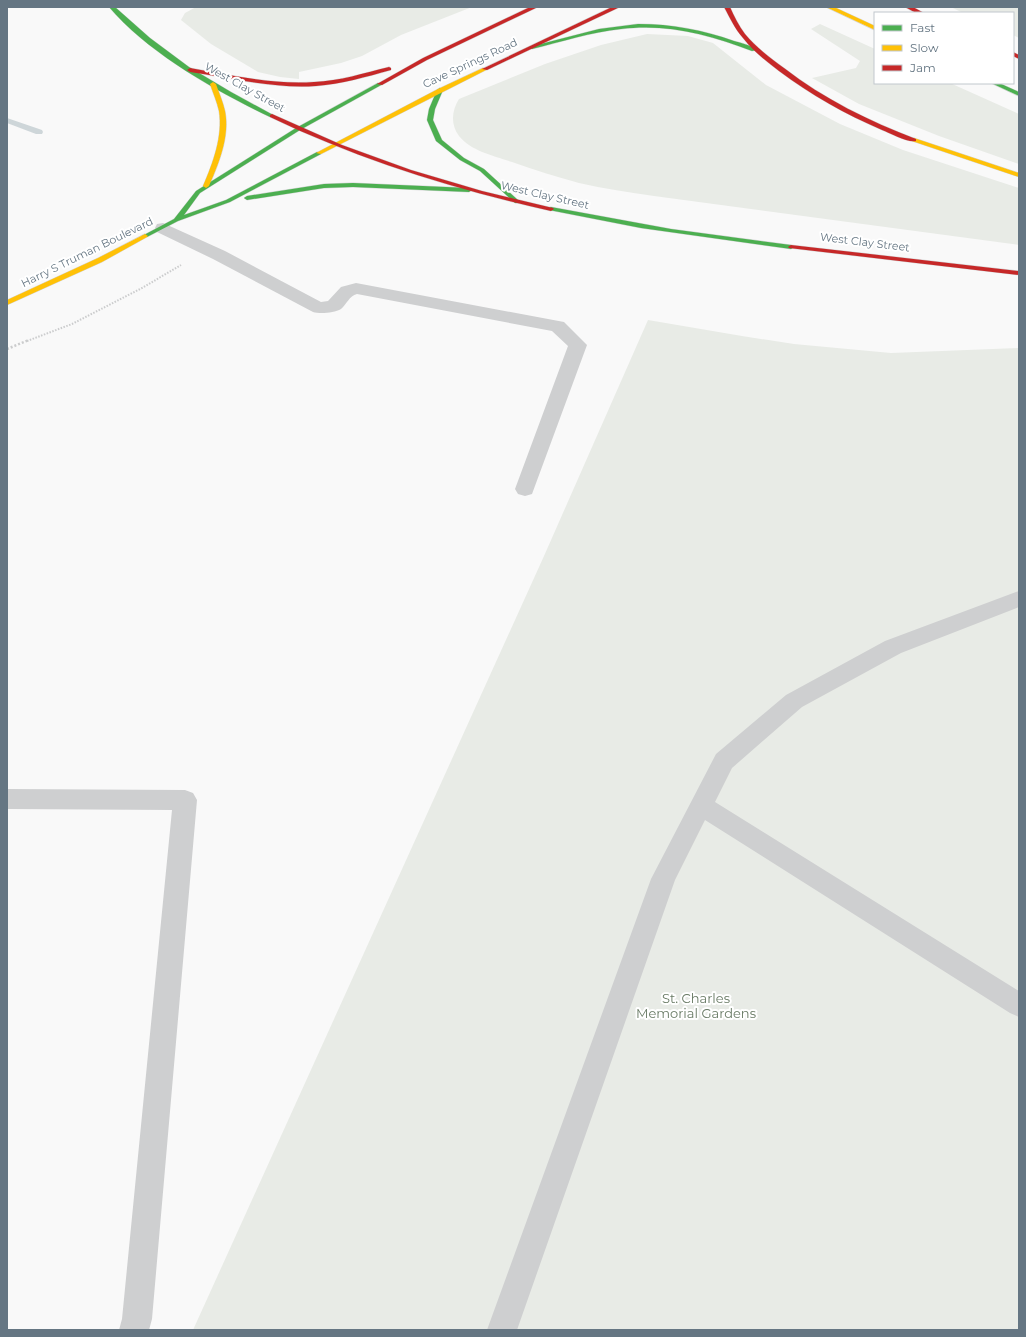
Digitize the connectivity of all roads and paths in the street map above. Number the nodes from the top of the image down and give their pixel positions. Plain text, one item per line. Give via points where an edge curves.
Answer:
1 (112, 7) edge
2 (535, 7) edge
3 (617, 7) edge
4 (727, 7) edge
5 (830, 7) edge
6 (908, 7) edge
7 (919, 12) edge
8 (874, 28) edge
9 (532, 47) junction
10 (762, 54) junction
11 (425, 59) junction
12 (190, 70) junction
13 (213, 84) junction
14 (996, 84) edge
15 (440, 90) junction
16 (1019, 94) edge
17 (298, 129) junction
18 (335, 145) junction
19 (1019, 175) edge
20 (206, 186) junction
21 (469, 190) junction
22 (228, 201) junction
23 (516, 202) junction
24 (170, 224) junction
25 (208, 249) junction
26 (1019, 273) edge
27 (7, 303) edge
28 (7, 349) edge
29 (525, 489) dead end
30 (1019, 599) edge
31 (7, 799) edge
32 (701, 805) junction
33 (1019, 1005) edge
34 (134, 1330) edge
35 (502, 1330) edge

1 - 12 main road, West Clay Street via 134,28
2 - 11 main road, Cave Springs Road
3 - 9 main road, Cave Springs Road
4 - 10 main road via 740,32
5 - 8 main road
6 - 7 main road
9 - 10 main road via 621,27 648,25 705,31
9 - 15 main road, Cave Springs Road
10 - 19 main road via 807,91 852,115 899,135
11 - 12 main road via 347,79 306,84 278,83
11 - 17 main road, Cave Springs Road
12 - 13 main road, West Clay Street
13 - 17 main road, West Clay Street
13 - 20 main road via 222,113 222,133 216,161
14 - 16 main road
15 - 18 main road, Cave Springs Road
15 - 23 main road via 430,120 439,141 462,160 482,170
17 - 18 main road, West Clay Street
17 - 20 main road, Harry S Truman Boulevard
18 - 21 main road, West Clay Street via 412,173
18 - 22 main road, Harry S Truman Boulevard
20 - 24 main road, Harry S Truman Boulevard
21 - 22 main road via 324,186
21 - 23 main road, West Clay Street
22 - 24 main road, Harry S Truman Boulevard
23 - 26 main road, West Clay Street via 580,216 691,233
24 - 25 street
24 - 27 main road, Harry S Truman Boulevard
25 - 28 path via 142,288 72,324
25 - 29 street via 319,308 334,305 347,291 356,288 558,326 578,345
30 - 32 street via 893,647 794,701 724,762
31 - 34 street via 185,800
32 - 33 street
32 - 35 street via 663,879

